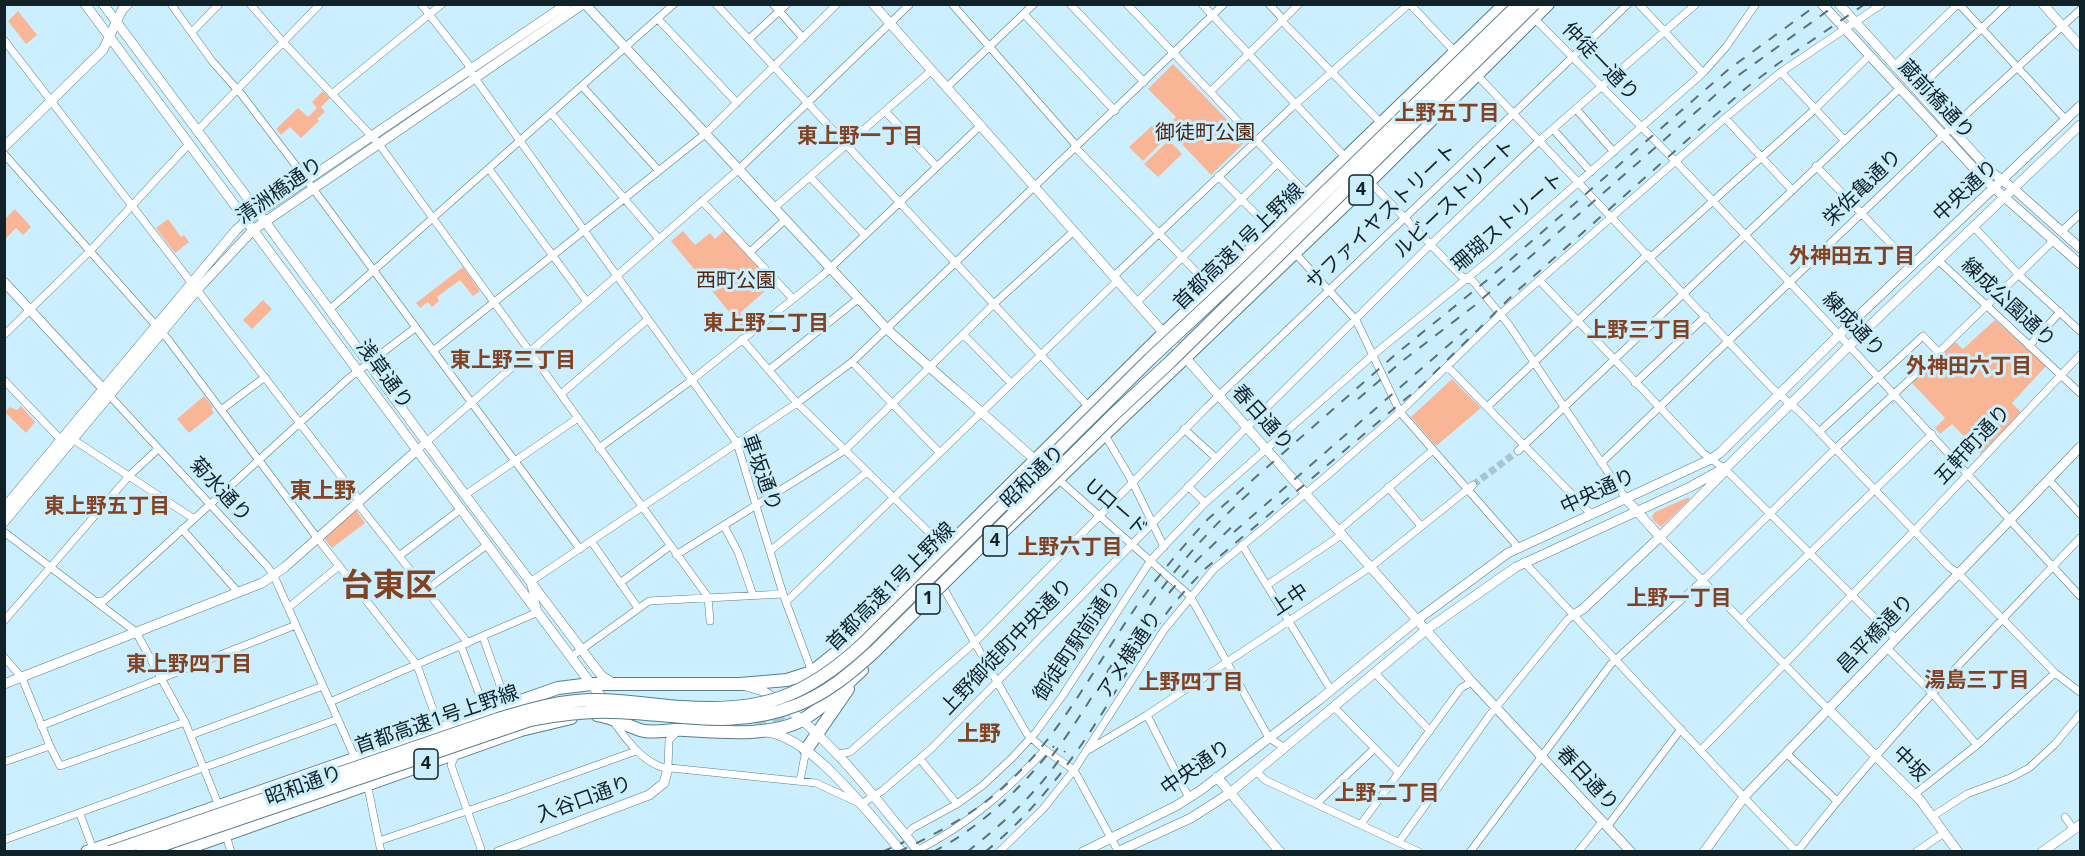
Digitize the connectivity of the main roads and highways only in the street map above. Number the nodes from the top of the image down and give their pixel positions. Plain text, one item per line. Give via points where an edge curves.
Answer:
1 (85, 4) edge
2 (103, 4) edge
3 (128, 4) edge
4 (567, 4) edge
5 (584, 4) edge
6 (873, 4) edge
7 (1505, 4) edge
8 (1548, 4) edge
9 (1822, 4) edge
10 (1839, 4) edge
11 (2043, 4) edge
12 (1528, 9) edge
13 (117, 22) junction
14 (109, 37) junction
15 (2080, 46) edge
16 (1459, 48) junction
17 (2080, 106) edge
18 (2080, 125) edge
19 (376, 140) junction
20 (4, 147) edge
21 (2003, 180) junction
22 (1995, 188) junction
23 (2014, 189) junction
24 (2005, 197) junction
25 (258, 212) junction
26 (246, 221) junction
27 (265, 221) junction
28 (253, 230) junction
29 (2080, 248) edge
30 (2080, 264) edge
31 (1241, 274) junction
32 (4, 282) edge
33 (194, 287) junction
34 (1162, 334) junction
35 (1184, 359) junction
36 (107, 393) junction
37 (1112, 416) junction
38 (2080, 447) edge
39 (416, 451) junction
40 (1035, 460) junction
41 (1726, 468) junction
42 (1000, 495) junction
43 (1626, 499) junction
44 (4, 508) edge
45 (1636, 511) junction
46 (4, 522) edge
47 (1660, 537) junction
48 (1575, 614) road end
49 (1418, 620) junction
50 (1426, 630) junction
51 (880, 634) dead end
52 (863, 669) junction
53 (4, 684) edge
54 (591, 684) junction
55 (740, 684) junction
56 (626, 685) junction
57 (1828, 709) junction
58 (802, 720) junction
59 (679, 729) junction
60 (757, 730) junction
61 (817, 733) junction
62 (806, 750) junction
63 (668, 768) road end
64 (1217, 777) junction
65 (1230, 794) junction
66 (2078, 830) edge
67 (1115, 837) junction
68 (90, 850) edge
69 (1122, 850) edge
70 (919, 851) edge
71 (110, 852) edge
72 (142, 852) edge
73 (177, 852) edge
74 (498, 852) edge
75 (902, 852) edge
76 (1083, 852) edge
77 (1280, 852) edge
78 (1630, 852) edge
79 (1704, 852) edge
80 (1958, 852) edge
81 (2042, 852) edge

1 - 14 main road, 浅草通り
2 - 13 main road, 浅草通り
3 - 13 main road
4 - 19 main road, 清洲橋通り via 469,70
5 - 19 main road, 清洲橋通り via 475,79
5 - 40 main road via 888,330
6 - 34 main road, 春日通り
7 - 16 highway, 昭和通り / 4
8 - 12 highway, 昭和通り / 4
9 - 22 main road, 蔵前橋通り
10 - 21 main road, 蔵前橋通り via 1990,171
11 - 15 main road
12 - 16 highway, 昭和通り / 4 via 1509,12 1474,45
12 - 31 highway, 首都高速1号上野線 / 1, bridge
12 - 35 highway, 昭和通り / 4 via 1477,75
12 - 37 highway, 首都高速1号上野線 / 1, bridge
13 - 14 main road
13 - 25 main road, 浅草通り
14 - 20 main road via 103,50
14 - 26 main road, 浅草通り
16 - 34 highway, 昭和通り / 4
17 - 21 main road, 中央通り
18 - 23 main road, 中央通り
19 - 25 main road, 清洲橋通り
19 - 27 main road, 清洲橋通り via 314,189
21 - 22 main road, 中央通り
21 - 23 main road, 蔵前橋通り
22 - 24 main road, 蔵前橋通り
22 - 43 main road, 中央通り via 1839,334 1720,453
23 - 24 main road, 中央通り
23 - 29 main road, 蔵前橋通り
24 - 30 main road, 蔵前橋通り
24 - 41 main road, 中央通り
25 - 26 main road, 清洲橋通り
25 - 27 main road, 浅草通り
26 - 28 main road, 浅草通り
26 - 33 main road, 清洲橋通り
27 - 28 main road, 清洲橋通り
27 - 56 main road, 浅草通り via 602,676
28 - 33 main road, 清洲橋通り
28 - 39 main road, 浅草通り
31 - 42 highway, bridge via 1142,377 1048,464
31 - 71 highway, 首都高速1号上野線 / 1, bridge via 864,643 809,686 766,703 730,708 597,700 542,706
32 - 36 main road, 菊水通り
33 - 36 main road, 清洲橋通り
34 - 35 main road, 春日通り
34 - 40 highway, 昭和通り / 4
35 - 49 main road, 春日通り
35 - 52 highway, 昭和通り / 4
36 - 44 main road, 清洲橋通り
36 - 46 main road, 清洲橋通り via 74,440
37 - 51 highway, bridge via 1006,508
37 - 72 highway, 首都高速1号上野線 / 1, bridge via 867,658 826,691 798,705 768,715 737,719 613,712 530,720
38 - 57 main road, 昌平橋通り
39 - 53 main road via 274,576
39 - 54 main road, 浅草通り
40 - 42 highway, 昭和通り / 4
41 - 45 main road, 中央通り
41 - 47 main road
42 - 55 highway, 昭和通り / 4 via 857,636 812,672 787,680
43 - 45 main road
43 - 49 main road, 中央通り via 1518,548
45 - 47 main road
45 - 50 main road, 中央通り via 1524,562
47 - 48 main road
49 - 50 main road, 春日通り
49 - 64 main road, 中央通り
50 - 65 main road, 中央通り
50 - 78 main road, 春日通り
52 - 58 highway, 昭和通り / 4
52 - 61 highway
54 - 56 highway, 4
54 - 59 main road, 浅草通り via 630,719 646,726
54 - 68 highway, 昭和通り / 4 via 558,688
55 - 56 highway, 昭和通り / 4
55 - 58 main road via 763,691
56 - 59 highway via 625,704 630,711 662,718
57 - 79 main road, 昌平橋通り via 1744,797
57 - 80 main road, 中坂 via 1915,794
58 - 60 highway, 昭和通り / 4 via 776,729
58 - 61 main road
59 - 60 highway, 昭和通り / 4
59 - 73 highway, 昭和通り / 4 via 642,730 599,715 521,730
60 - 62 main road via 784,736
61 - 62 highway
61 - 70 main road
62 - 75 main road via 861,804
63 - 74 main road, 入谷口通り via 664,783 649,795
64 - 65 main road
64 - 67 main road, 中央通り via 1189,798
65 - 69 main road, 中央通り via 1191,818
65 - 77 main road
66 - 81 main road
67 - 69 main road
67 - 76 main road, 中央通り

